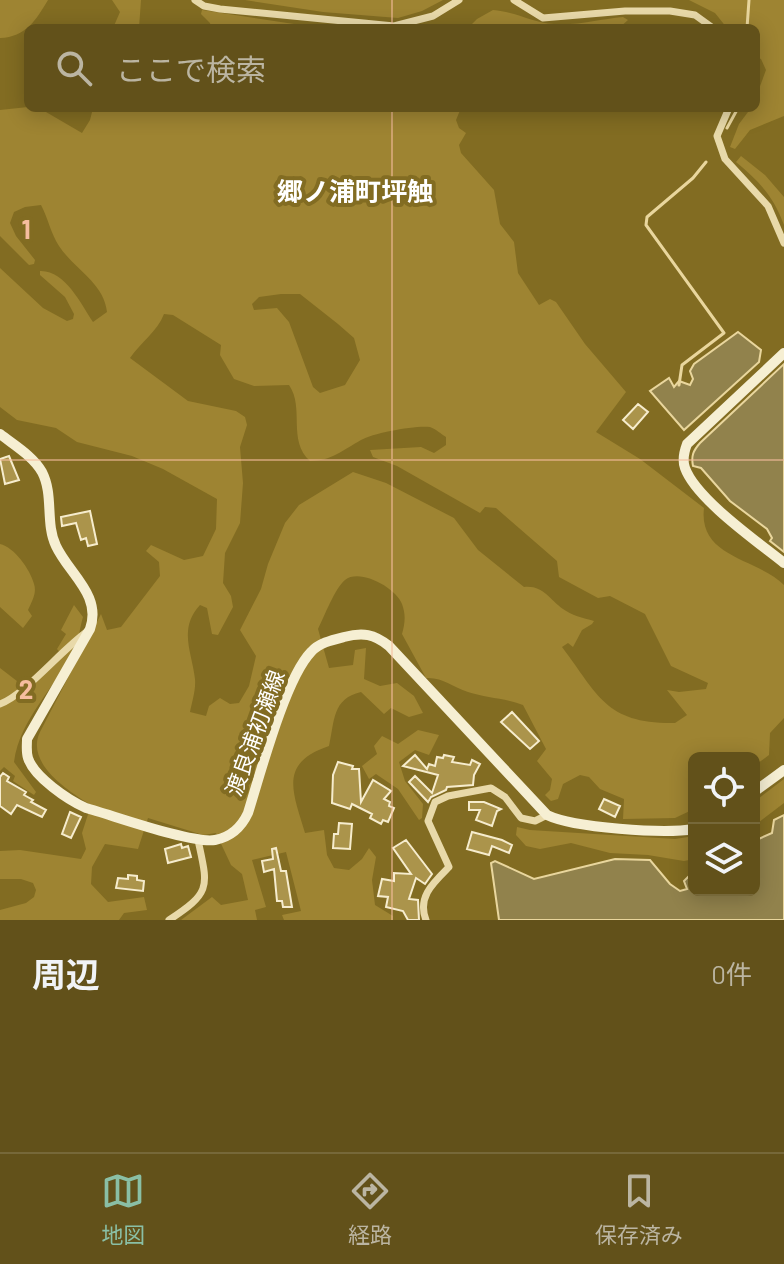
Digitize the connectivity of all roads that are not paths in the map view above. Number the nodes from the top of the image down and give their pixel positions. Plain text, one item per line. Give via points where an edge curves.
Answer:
1 (195, 0) edge
2 (459, 0) edge
3 (514, 0) edge
4 (374, 24) edge
5 (402, 24) edge
6 (707, 24) edge
7 (727, 112) edge
8 (784, 243) edge
9 (784, 353) edge
10 (0, 434) edge
11 (784, 563) edge
12 (90, 629) junction
13 (0, 704) edge
14 (784, 770) edge
15 (760, 788) edge
16 (547, 815) junction
17 (688, 830) edge
18 (198, 840) junction
19 (169, 920) edge
20 (426, 920) edge

1 - 4 street via 220,9
2 - 5 street via 433,16
3 - 6 street via 543,18 670,11 695,15
7 - 8 street via 717,136 725,159 768,206
9 - 11 main road via 687,444 683,460 690,479 706,497
10 - 12 main road via 42,473 55,544 90,598
12 - 13 street
12 - 18 main road, 渡良浦初瀬線 via 27,739 27,757 50,784 86,808
14 - 15 main road
16 - 17 main road via 575,823
16 - 18 main road, 渡良浦初瀬線 via 389,646 361,633 312,650 292,685 244,822 219,839
16 - 20 street via 535,821 521,818 491,788 435,802 428,821 449,867 425,896
18 - 19 street via 206,885 193,905

